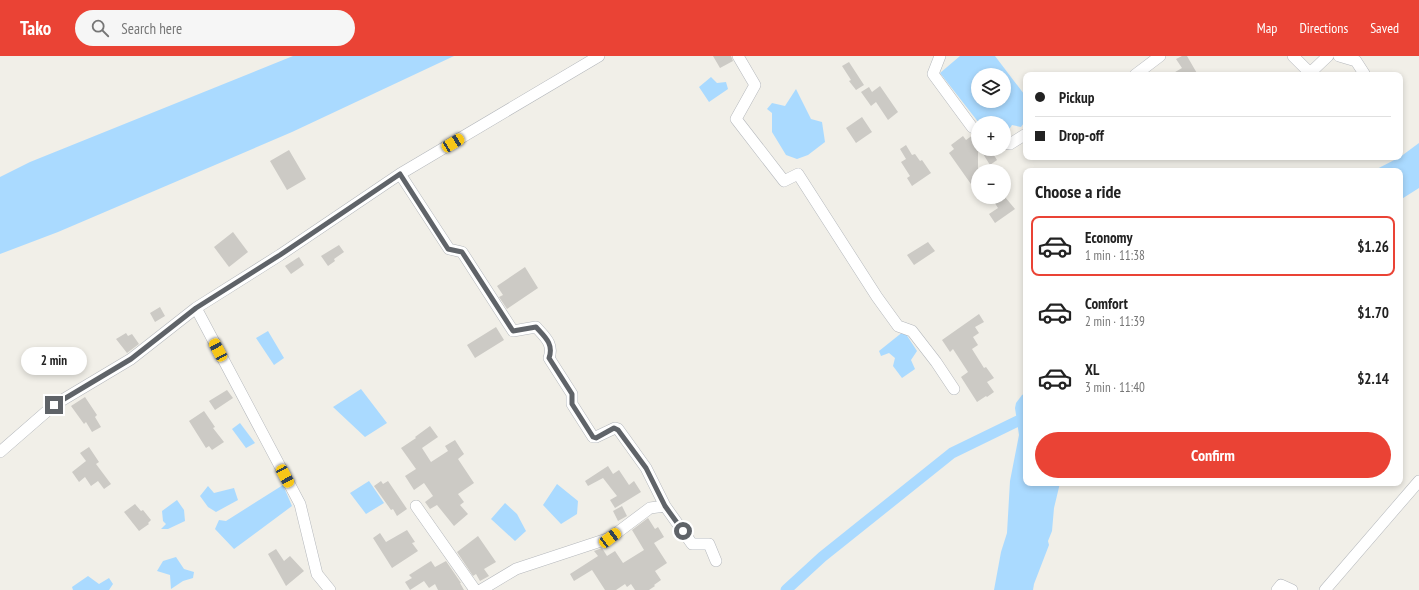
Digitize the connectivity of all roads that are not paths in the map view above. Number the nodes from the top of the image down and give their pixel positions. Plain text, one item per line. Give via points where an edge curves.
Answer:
1 (599, 56) edge
2 (738, 56) edge
3 (940, 56) edge
4 (1160, 56) edge
5 (1293, 56) edge
6 (1328, 56) edge
7 (1339, 56) edge
8 (1139, 72) edge
9 (1309, 72) edge
10 (1311, 72) edge
11 (1363, 72) edge
12 (971, 126) edge
13 (1023, 136) edge
14 (1011, 143) edge
15 (400, 174) junction
16 (196, 308) junction
17 (954, 389) dead end
18 (0, 452) edge
19 (1419, 481) edge
20 (416, 506) dead end
21 (665, 506) junction
22 (716, 562) dead end
23 (330, 590) edge
24 (475, 590) edge
25 (481, 590) edge
26 (1277, 590) edge
27 (1292, 590) edge
28 (1325, 590) edge

1 - 15 street
2 - 17 street via 755,85 736,119 784,181 798,174 898,326 912,331
3 - 12 street via 933,74
4 - 8 street
5 - 9 street
6 - 10 street
7 - 11 street via 1356,61
13 - 14 street
15 - 16 street
15 - 21 street via 448,249 462,252 513,331 536,327 548,341 551,351 549,358 572,394 572,404 593,437 596,438 614,428 618,430 646,468
16 - 18 street via 131,359 54,405
16 - 23 street via 300,504 318,574
19 - 28 street
20 - 24 street
21 - 22 street via 692,544 709,544
21 - 25 street via 650,508 610,538 516,569
26 - 27 street via 1282,585

